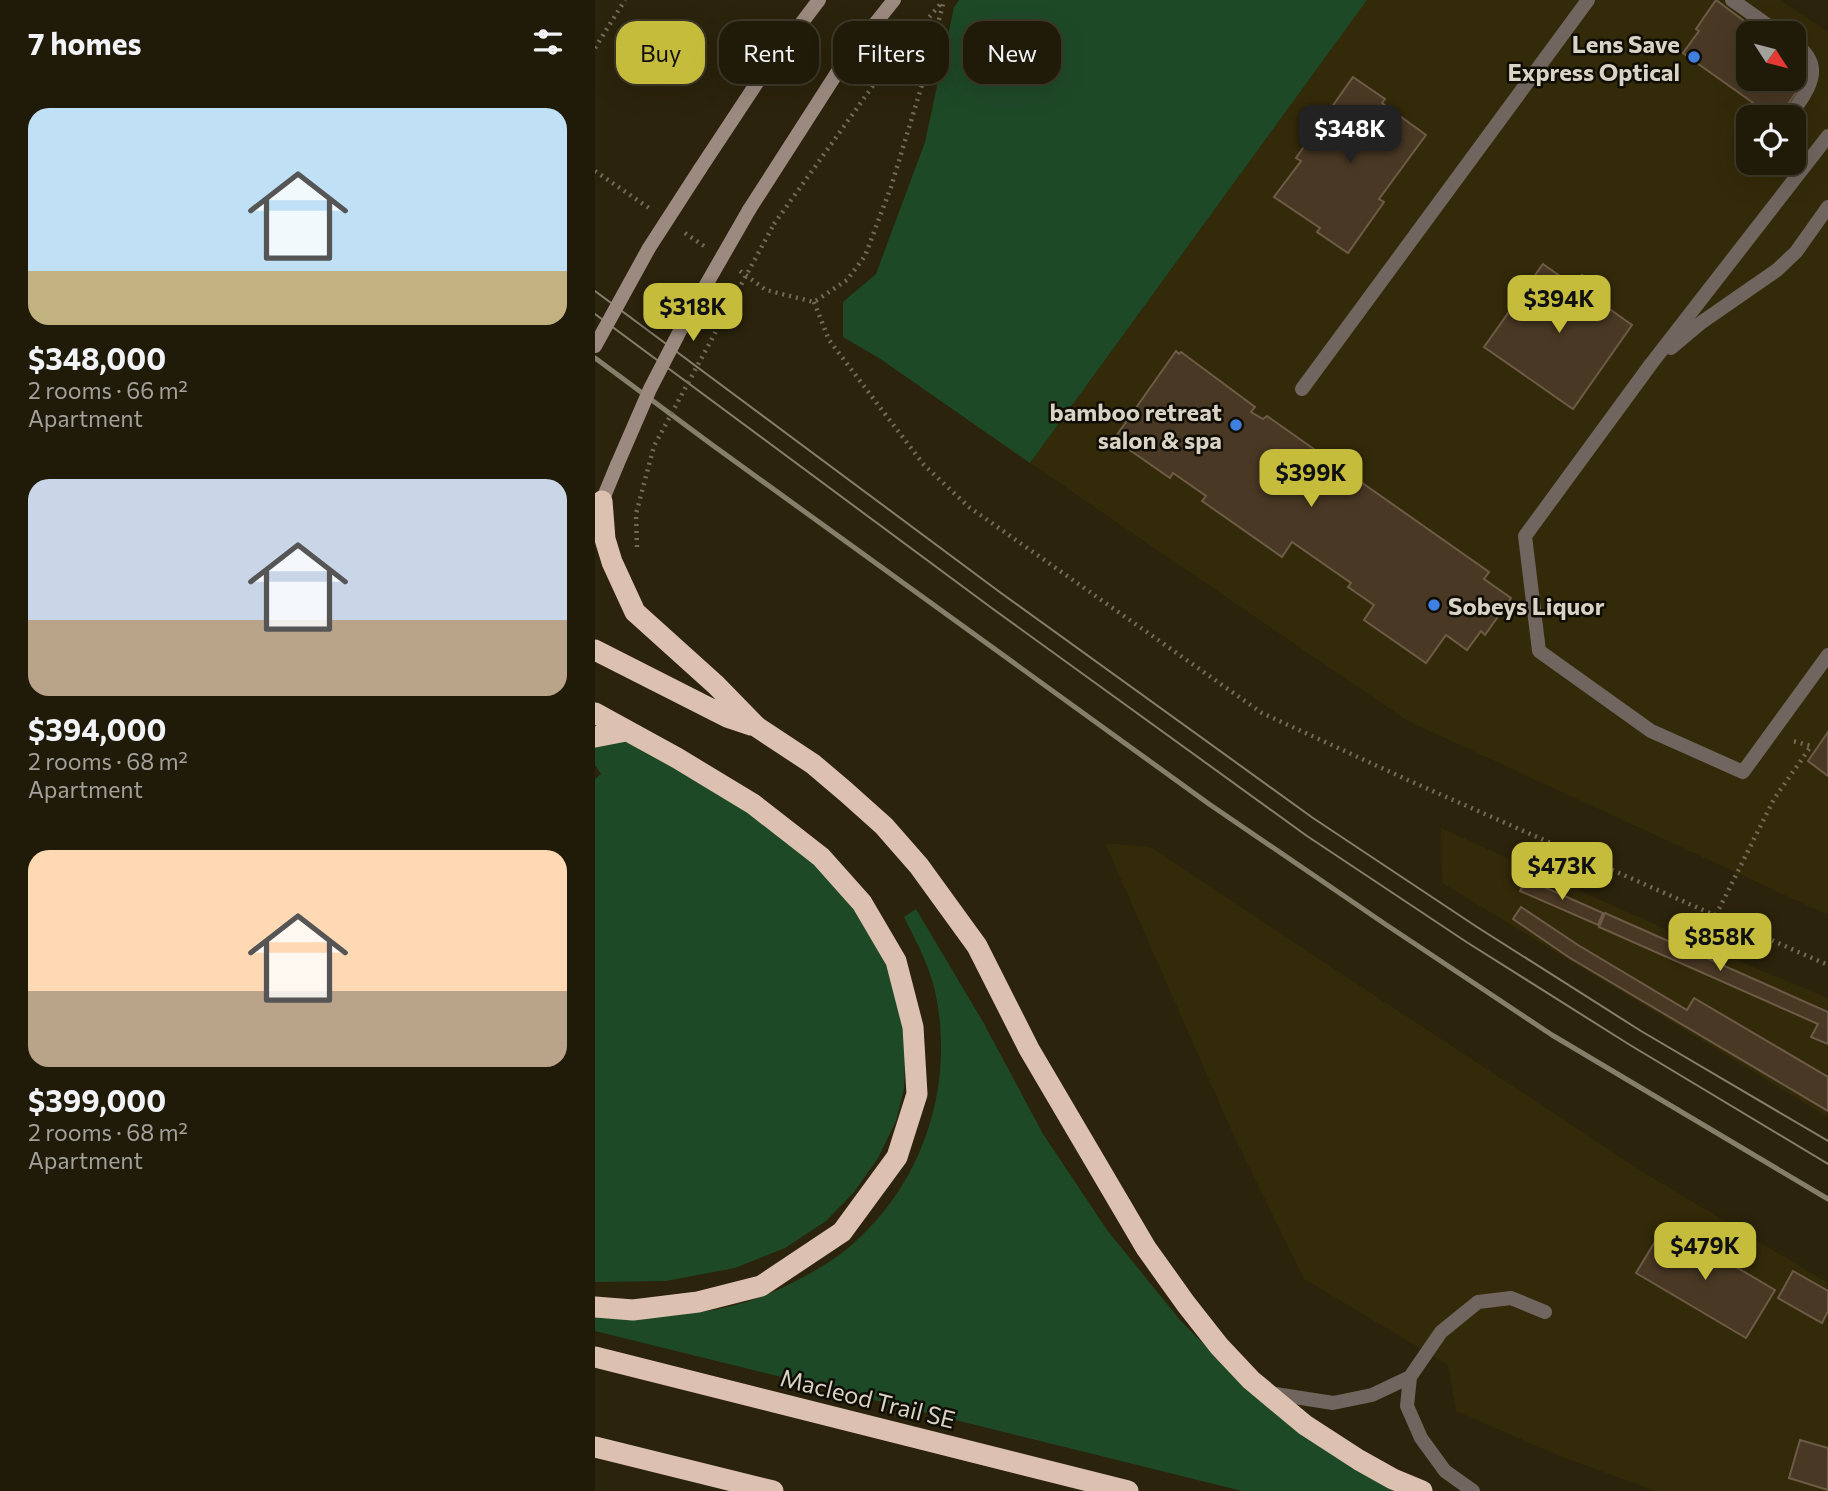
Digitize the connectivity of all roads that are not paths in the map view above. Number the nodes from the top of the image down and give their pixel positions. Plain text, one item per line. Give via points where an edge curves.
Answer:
1 (819, 0) edge
2 (894, 0) edge
3 (1588, 0) edge
4 (1732, 0) edge
5 (1762, 21) edge
6 (1806, 52) edge
7 (1797, 105) edge
8 (1828, 136) edge
9 (1828, 207) edge
10 (595, 346) edge
11 (1651, 364) junction
12 (1302, 389) dead end
13 (599, 509) edge
14 (595, 650) edge
15 (1828, 655) edge
16 (595, 713) edge
17 (757, 727) junction
18 (626, 731) junction
19 (595, 737) edge
20 (595, 1307) edge
21 (1545, 1312) dead end
22 (595, 1357) edge
23 (1410, 1377) junction
24 (1265, 1393) junction
25 (595, 1447) edge
26 (773, 1491) edge
27 (1128, 1491) edge
28 (1422, 1491) edge
29 (1473, 1491) edge

1 - 10 main road, bridge via 700,169 649,248
2 - 13 main road, bridge via 842,65 749,210 650,389
3 - 12 lane
4 - 5 lane
6 - 7 lane via 1812,75
8 - 11 lane
9 - 11 lane via 1777,270
11 - 15 lane via 1525,536 1539,651 1651,731 1743,772
13 - 17 highway via 612,562 635,612
14 - 17 highway via 727,717
16 - 18 highway
17 - 24 highway via 813,764 884,826 919,866 977,946 1029,1049 1146,1248 1219,1346
18 - 19 highway
18 - 20 highway via 753,804 821,857 862,903 896,961 913,1027 917,1094 897,1157 842,1232 761,1286 698,1302 633,1310
21 - 23 lane via 1511,1298 1478,1301 1441,1332
22 - 27 highway, Macleod Trail SE
23 - 24 lane via 1372,1395 1333,1403
23 - 29 lane via 1407,1406 1421,1437 1445,1471
24 - 28 highway via 1359,1460
25 - 26 highway

